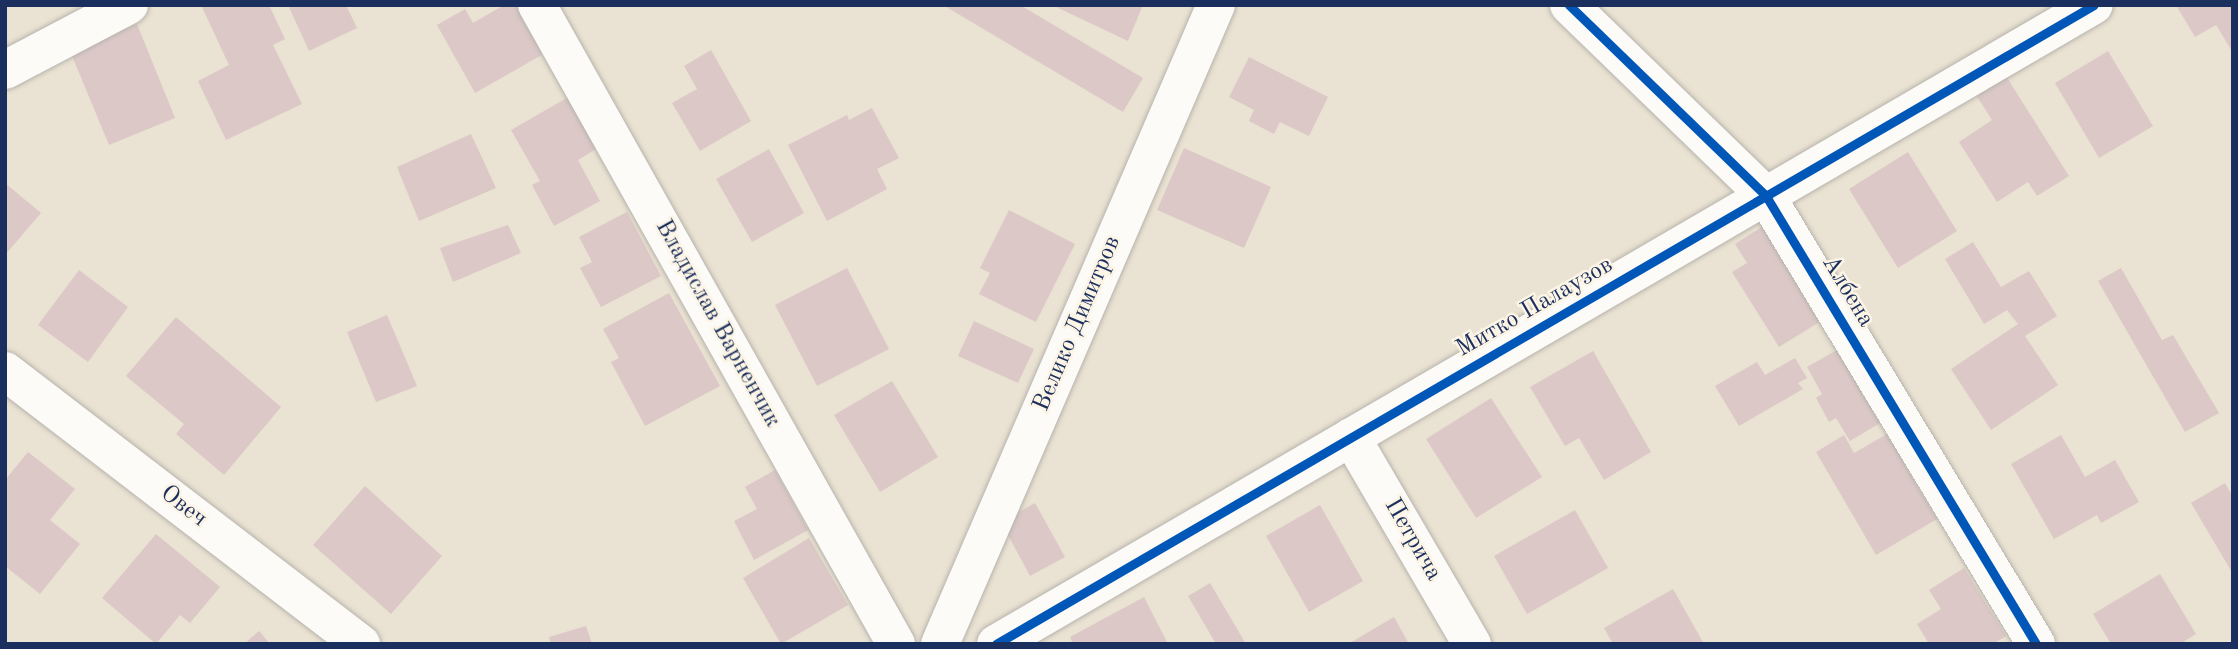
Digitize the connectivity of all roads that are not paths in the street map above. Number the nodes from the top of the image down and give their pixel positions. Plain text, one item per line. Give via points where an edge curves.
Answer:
1 (129, 5) edge
2 (537, 5) edge
3 (1216, 5) edge
4 (1569, 5) edge
5 (2094, 5) edge
6 (5, 70) edge
7 (1766, 196) junction
8 (5, 371) edge
9 (1351, 437) junction
10 (360, 644) edge
11 (896, 644) edge
12 (940, 644) edge
13 (996, 644) edge
14 (1472, 644) edge
15 (2036, 644) edge

1 - 6 street
2 - 11 street, Владислав Варненчик
3 - 12 street, Велико Димитров
4 - 7 street, Албена
5 - 7 street, Митко Палаузов
7 - 9 street, Митко Палаузов
7 - 15 street, Албена
8 - 10 street, Овеч
9 - 13 street, Митко Палаузов
9 - 14 street, Петрича

